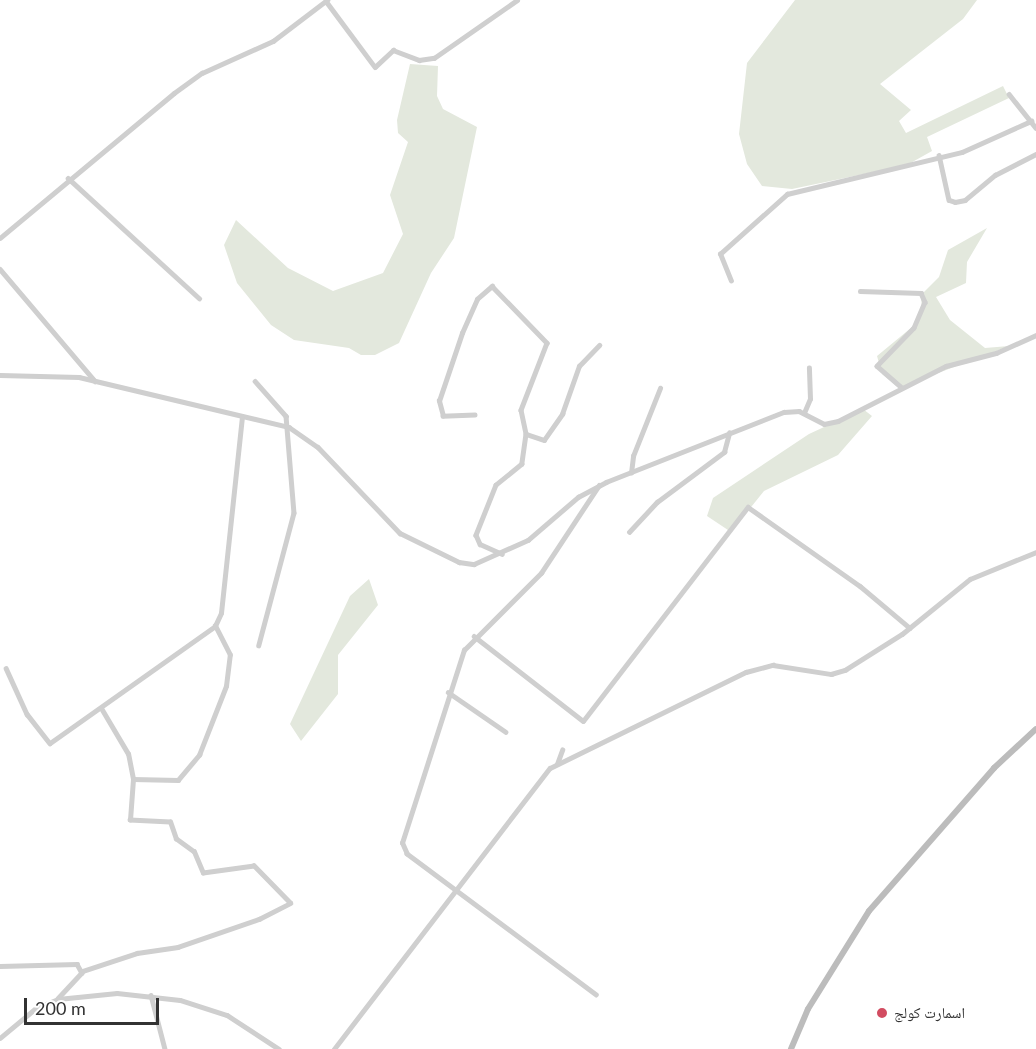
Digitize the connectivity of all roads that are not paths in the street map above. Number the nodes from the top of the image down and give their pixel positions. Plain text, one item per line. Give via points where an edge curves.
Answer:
1 (517, 0) edge
2 (326, 1) edge
3 (1009, 94) dead end
4 (1031, 121) junction
5 (1036, 128) edge
6 (1036, 154) edge
7 (939, 155) junction
8 (68, 178) junction
9 (0, 238) edge
10 (0, 269) edge
11 (731, 281) dead end
12 (860, 291) dead end
13 (199, 298) dead end
14 (1036, 334) edge
15 (598, 345) dead end
16 (809, 368) dead end
17 (0, 375) edge
18 (95, 381) junction
19 (255, 381) dead end
20 (660, 388) dead end
21 (902, 388) junction
22 (804, 413) junction
23 (475, 416) dead end
24 (242, 417) junction
25 (289, 427) junction
26 (729, 433) junction
27 (526, 434) junction
28 (631, 473) junction
29 (599, 485) junction
30 (629, 532) dead end
31 (1036, 552) edge
32 (502, 554) junction
33 (215, 626) junction
34 (910, 628) junction
35 (474, 636) junction
36 (259, 645) dead end
37 (6, 668) dead end
38 (448, 692) junction
39 (102, 710) junction
40 (1036, 729) edge
41 (506, 732) dead end
42 (562, 750) dead end
43 (557, 764) junction
44 (134, 779) junction
45 (456, 891) junction
46 (0, 966) edge
47 (83, 971) junction
48 (151, 995) junction
49 (596, 995) dead end
50 (58, 999) junction
51 (0, 1038) edge
52 (165, 1049) edge
53 (279, 1049) edge
54 (333, 1049) edge
55 (791, 1049) edge

1 - 2 street via 434,58 416,59 395,50 376,67
2 - 8 street via 273,41 189,82 115,146
3 - 4 street
4 - 5 street
4 - 7 street via 971,149
6 - 7 street via 994,175 965,200 955,202 949,200
7 - 11 street via 787,194 720,254
8 - 9 street
8 - 13 street
10 - 18 street
12 - 21 street via 921,293 925,302 914,328 877,366
14 - 21 street via 996,353 946,366
15 - 27 street via 579,366 562,414 544,440
16 - 22 street via 810,399
17 - 18 street via 34,373
18 - 24 street
19 - 25 street via 277,404
20 - 28 street via 633,456
21 - 22 street via 838,421 824,424
22 - 26 street via 784,412
23 - 27 street via 443,416 438,400 477,299 492,286 547,343 521,410
24 - 25 street
24 - 33 street via 221,612
25 - 32 street via 318,447 383,519 412,541 459,562 482,562
25 - 36 street via 290,538
26 - 28 street
26 - 30 street via 724,452 657,502
27 - 32 street via 522,464 496,485 476,535 480,544
28 - 29 street
29 - 32 street via 528,540
29 - 35 street via 541,573
31 - 34 street via 970,579
33 - 39 street
33 - 44 street via 230,655 226,686 199,755 178,780
34 - 35 street via 860,586 748,507 583,721
34 - 43 street via 831,674 772,664 746,672
35 - 38 street via 457,662
37 - 39 street via 27,714 50,743
38 - 41 street
38 - 45 street via 402,843 408,854
39 - 44 street via 128,754
40 - 55 street via 989,773 869,911 808,1010
42 - 43 street
43 - 45 street via 525,797
44 - 47 street via 130,820 170,822 176,839 191,848 204,874 256,867 290,904 178,947 137,953
45 - 49 street
45 - 54 street
46 - 47 street via 77,964
47 - 50 street
48 - 50 street
48 - 52 street
48 - 53 street via 227,1015
50 - 51 street via 36,1008

